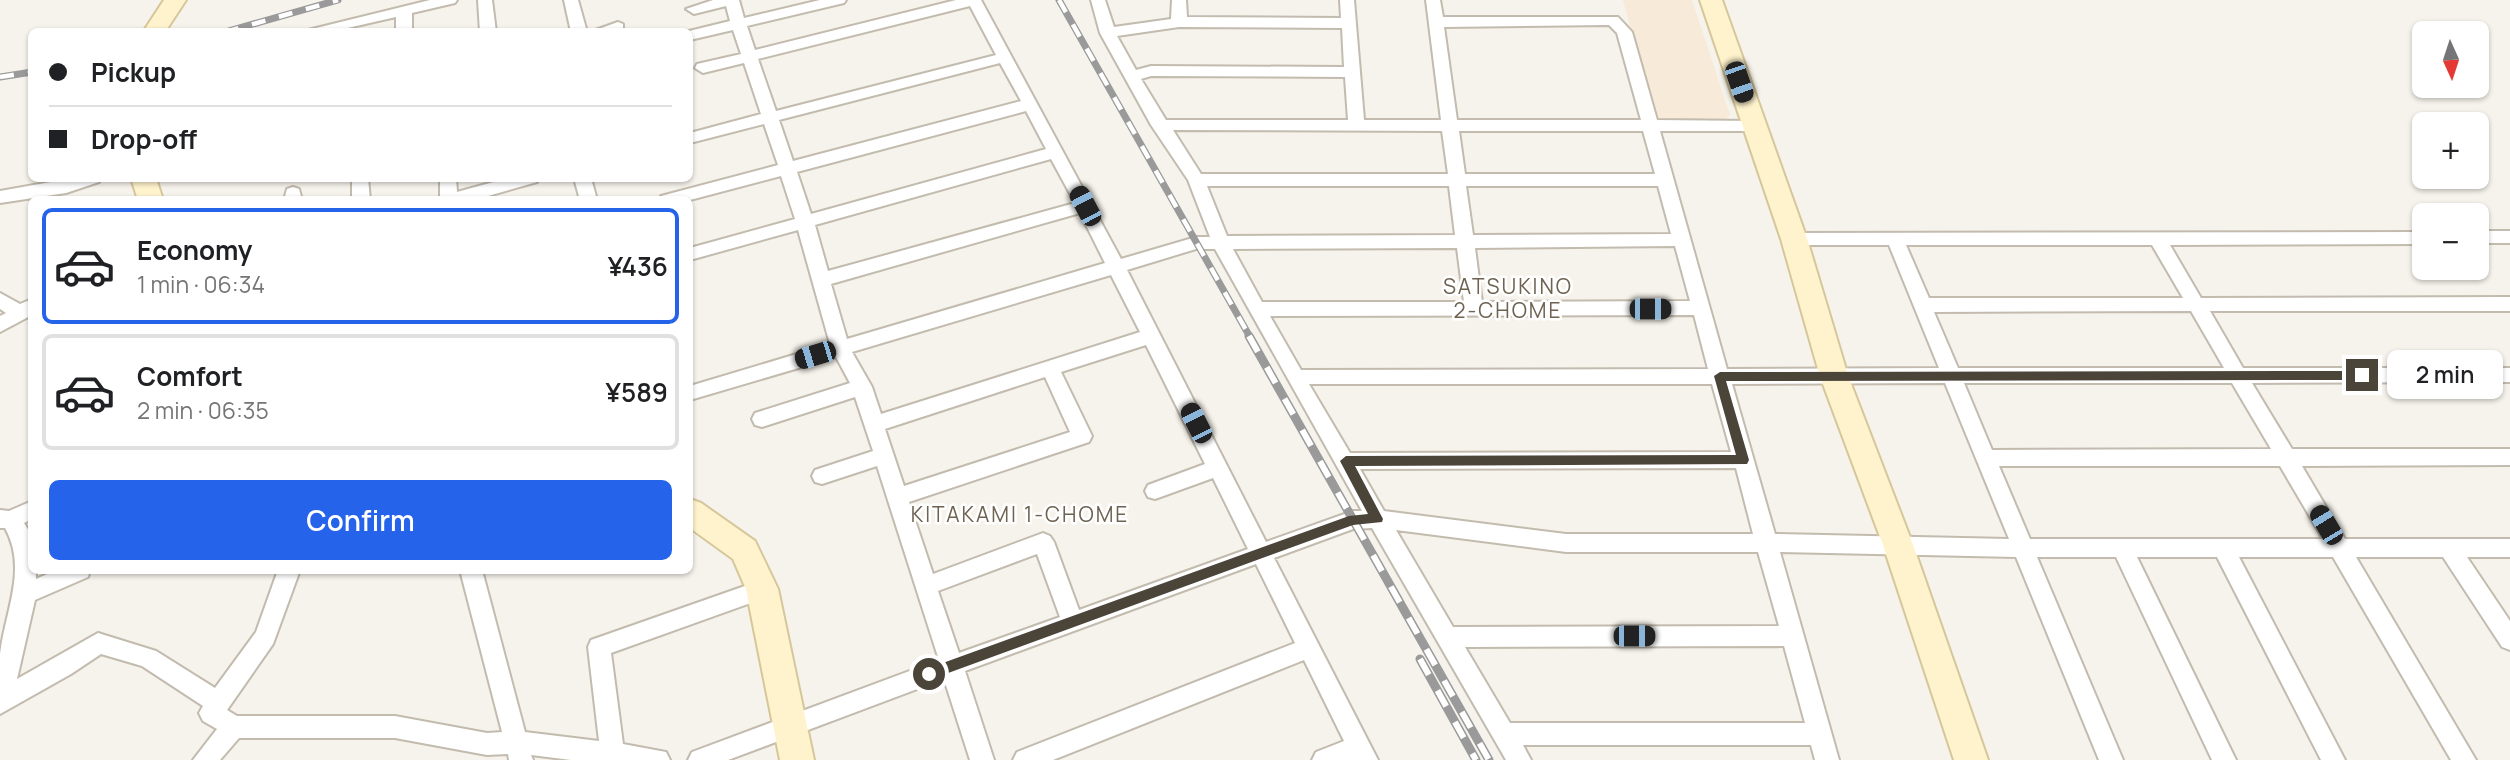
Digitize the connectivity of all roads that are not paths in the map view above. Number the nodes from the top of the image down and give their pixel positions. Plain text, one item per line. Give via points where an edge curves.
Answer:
1 (175, 0) edge
2 (450, 0) edge
3 (485, 0) edge
4 (571, 0) edge
5 (732, 0) edge
6 (839, 0) edge
7 (974, 0) edge
8 (1098, 0) edge
9 (1179, 0) edge
10 (1347, 0) edge
11 (1433, 0) edge
12 (1711, 0) edge
13 (694, 9) dead end
14 (404, 10) junction
15 (1179, 22) junction
16 (1436, 22) junction
17 (1349, 23) junction
18 (737, 24) junction
19 (618, 27) dead end
20 (157, 28) edge
21 (337, 28) edge
22 (404, 28) edge
23 (488, 28) edge
24 (578, 28) edge
25 (614, 28) edge
26 (1108, 33) junction
27 (693, 34) edge
28 (748, 54) junction
29 (1005, 57) junction
30 (703, 68) dead end
31 (1352, 72) junction
32 (1130, 76) junction
33 (1031, 104) junction
34 (772, 117) junction
35 (1159, 125) junction
36 (1356, 125) junction
37 (1448, 125) junction
38 (1649, 125) junction
39 (1754, 126) junction
40 (693, 137) edge
41 (1056, 152) junction
42 (786, 169) junction
43 (1196, 180) junction
44 (1456, 180) junction
45 (1664, 180) junction
46 (87, 182) edge
47 (516, 182) edge
48 (69, 193) edge
49 (465, 196) edge
50 (682, 196) edge
51 (0, 197) edge
52 (1085, 206) junction
53 (805, 222) junction
54 (2489, 237) edge
55 (2510, 237) edge
56 (2157, 238) junction
57 (2412, 238) edge
58 (1794, 239) junction
59 (1895, 239) junction
60 (1464, 240) junction
61 (1681, 240) junction
62 (1219, 241) junction
63 (693, 253) edge
64 (1116, 267) junction
65 (821, 280) junction
66 (0, 300) edge
67 (2510, 304) edge
68 (1922, 305) junction
69 (2196, 305) junction
70 (1257, 309) junction
71 (1474, 309) junction
72 (1701, 309) junction
73 (26, 310) edge
74 (0, 325) edge
75 (1150, 336) junction
76 (840, 347) junction
77 (1051, 370) junction
78 (2237, 375) junction
79 (2510, 375) edge
80 (1720, 376) junction
81 (1834, 376) junction
82 (1952, 376) junction
83 (1295, 377) junction
84 (862, 387) junction
85 (693, 392) edge
86 (762, 419) dead end
87 (874, 424) junction
88 (883, 456) junction
89 (2285, 457) junction
90 (2510, 457) edge
91 (1986, 458) junction
92 (1743, 460) junction
93 (1346, 461) junction
94 (1219, 467) junction
95 (822, 476) dead end
96 (1155, 491) dead end
97 (897, 497) junction
98 (28, 511) edge
99 (693, 514) edge
100 (1377, 519) junction
101 (5, 520) edge
102 (1766, 542) junction
103 (1898, 545) junction
104 (2223, 547) junction
105 (2339, 547) junction
106 (2022, 548) junction
107 (2123, 548) junction
108 (2449, 548) junction
109 (2510, 548) edge
110 (1263, 553) junction
111 (71, 574) edge
112 (288, 574) edge
113 (472, 574) edge
114 (926, 586) junction
115 (762, 589) junction
116 (25, 594) junction
117 (1072, 620) junction
118 (2506, 628) edge
119 (1792, 636) junction
120 (1449, 637) junction
121 (1311, 647) junction
122 (952, 666) junction
123 (0, 701) edge
124 (218, 702) junction
125 (788, 725) junction
126 (233, 727) junction
127 (1504, 734) junction
128 (1819, 734) junction
129 (519, 751) edge
130 (1362, 753) edge
131 (612, 754) junction
132 (205, 760) edge
133 (658, 760) edge
134 (700, 760) edge
135 (797, 760) edge
136 (982, 760) edge
137 (1025, 760) edge
138 (1324, 760) edge
139 (1519, 760) edge
140 (1827, 760) edge
141 (1971, 760) edge
142 (2111, 760) edge
143 (2224, 760) edge
144 (2333, 760) edge
145 (2464, 760) edge

1 - 20 street
2 - 14 street
3 - 23 street
4 - 24 street
5 - 13 street
5 - 18 street
6 - 18 street
7 - 28 street
7 - 29 street
8 - 26 street
9 - 15 street
10 - 17 street
11 - 16 street
12 - 39 street
14 - 21 street
14 - 22 street
15 - 17 street
15 - 26 street
16 - 37 street
16 - 38 street via 1613,20 1624,32
17 - 31 street
18 - 27 street
18 - 28 street
19 - 25 street
26 - 32 street
28 - 30 street
28 - 34 street
29 - 33 street
29 - 34 street
31 - 32 street via 1151,71
31 - 36 street
32 - 35 street
33 - 41 street
33 - 42 street
34 - 40 street
34 - 42 street
35 - 36 street
35 - 43 street
36 - 37 street
37 - 38 street
37 - 44 street
38 - 39 street
38 - 45 street
39 - 58 street
41 - 52 street
41 - 53 street
42 - 50 street
42 - 53 street
43 - 44 street
43 - 62 street
44 - 45 street
44 - 60 street
45 - 61 street
46 - 48 street
47 - 49 street
48 - 51 street
52 - 64 street
52 - 65 street
53 - 63 street
53 - 65 street
54 - 55 street
56 - 57 street
56 - 59 street
56 - 69 street
58 - 59 street
58 - 81 street
59 - 68 street
60 - 61 street
60 - 62 street
60 - 71 street
61 - 72 street
62 - 64 street via 1188,245
62 - 70 street
64 - 75 street
64 - 76 street
65 - 76 street
66 - 73 street
67 - 69 street
68 - 69 street
68 - 82 street
69 - 78 street
70 - 71 street
70 - 83 street
71 - 72 street
72 - 80 street
73 - 74 street
75 - 77 street
75 - 94 street
76 - 84 street
76 - 85 street
77 - 87 street
77 - 97 street via 1082,436
78 - 79 street
78 - 82 street
78 - 89 street
80 - 81 street
80 - 83 street
80 - 92 street
81 - 82 street
81 - 103 street
82 - 91 street
83 - 93 street
84 - 86 street
84 - 87 street
87 - 88 street
88 - 95 street
88 - 97 street
89 - 90 street
89 - 91 street
89 - 105 street
91 - 106 street
92 - 93 street
92 - 102 street
93 - 100 street
94 - 96 street
94 - 110 street
97 - 114 street
98 - 101 street
99 - 115 street via 744,550
100 - 102 street via 1566,543
100 - 110 street via 1353,520
100 - 120 street
101 - 116 street via 25,544
102 - 103 street
102 - 119 street
103 - 106 street
103 - 141 street
104 - 105 street
104 - 107 street
104 - 144 street
105 - 108 street
105 - 145 street
106 - 107 street
106 - 142 street
107 - 143 street
108 - 109 street
108 - 118 street
110 - 117 street
110 - 121 street
111 - 116 street
112 - 124 street via 265,637
113 - 129 street
114 - 117 street via 1043,542
114 - 122 street
115 - 125 street
115 - 131 street via 599,647
116 - 123 street
117 - 122 street
119 - 120 street
119 - 128 street
120 - 127 street
121 - 130 street
121 - 137 street
122 - 125 street
122 - 136 street
123 - 124 street via 97,643 148,658
124 - 126 street via 212,713
125 - 134 street
125 - 135 street
126 - 129 street via 395,727
126 - 132 street
127 - 128 street
127 - 139 street
128 - 140 street
129 - 131 street
130 - 138 street
131 - 133 street

